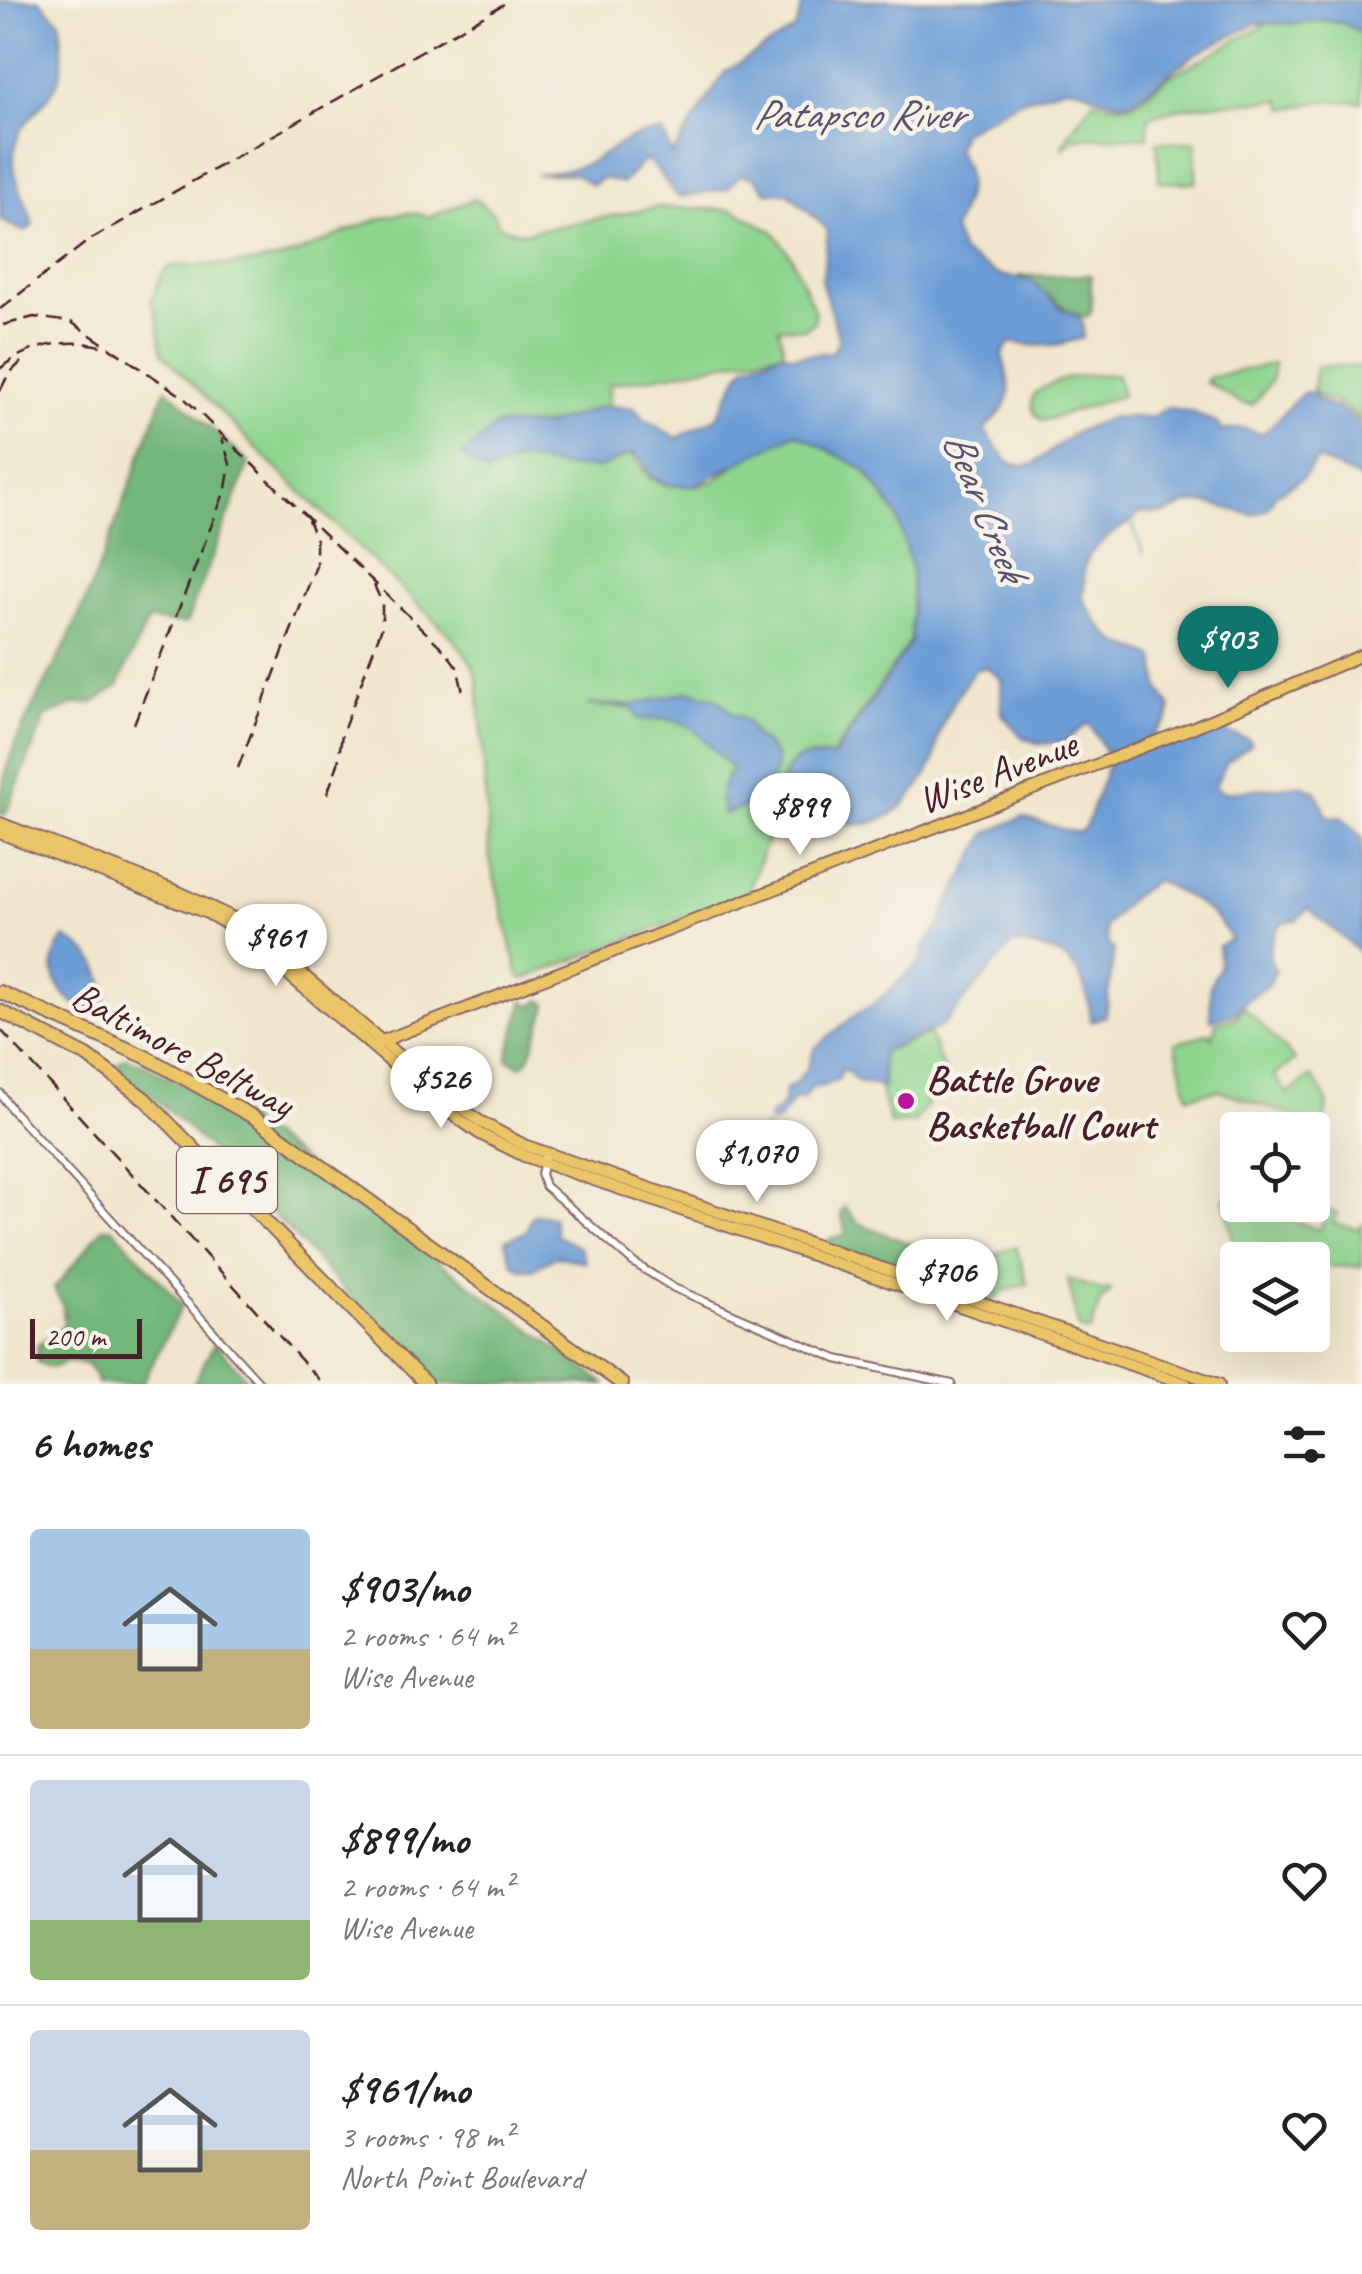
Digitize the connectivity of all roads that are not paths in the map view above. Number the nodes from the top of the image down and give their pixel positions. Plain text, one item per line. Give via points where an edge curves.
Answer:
1 (1362, 655) edge
2 (0, 823) edge
3 (0, 833) edge
4 (38, 843) junction
5 (159, 885) junction
6 (146, 890) junction
7 (249, 933) junction
8 (282, 967) junction
9 (300, 970) junction
10 (0, 992) edge
11 (0, 1011) edge
12 (408, 1030) junction
13 (377, 1043) junction
14 (398, 1056) junction
15 (0, 1093) edge
16 (544, 1159) junction
17 (876, 1273) junction
18 (969, 1282) dead end
19 (951, 1292) junction
20 (261, 1384) edge
21 (426, 1384) edge
22 (622, 1384) edge
23 (952, 1384) edge
24 (1186, 1384) edge
25 (1218, 1384) edge

1 - 12 main road, Wise Avenue via 1168,738
2 - 4 main road
3 - 4 main road
4 - 5 main road
4 - 6 main road
5 - 6 main road
5 - 7 main road via 216,907
6 - 7 main road
7 - 8 main road
7 - 9 main road
8 - 9 main road
8 - 13 main road
9 - 13 main road
10 - 22 highway, Baltimore Beltway / I 695 via 172,1070 256,1118
11 - 21 highway, Baltimore Beltway / I 695 via 87,1056 145,1099
12 - 13 main road, Wise Avenue
12 - 14 main road via 393,1040
13 - 14 main road
13 - 16 main road via 467,1125 506,1148
14 - 16 main road via 471,1115
15 - 20 street
16 - 17 main road
16 - 23 street via 541,1177 550,1190 663,1283 837,1359
17 - 19 main road
17 - 24 main road
18 - 19 main road via 966,1290
19 - 25 main road

